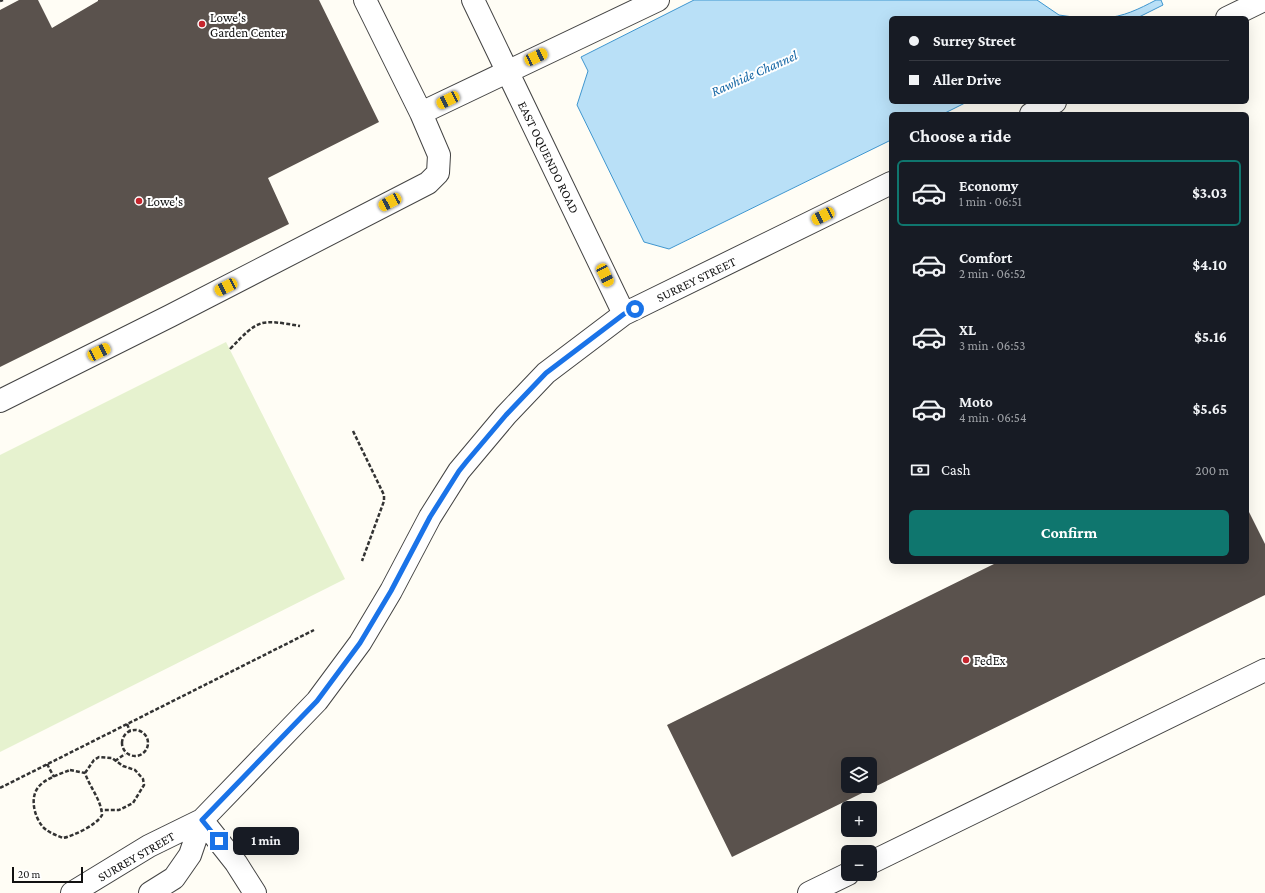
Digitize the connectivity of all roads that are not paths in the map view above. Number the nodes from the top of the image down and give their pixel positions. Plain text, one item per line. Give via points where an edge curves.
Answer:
1 (365, 0) edge
2 (473, 0) edge
3 (658, 0) edge
4 (1264, 0) edge
5 (1231, 16) edge
6 (507, 71) junction
7 (1051, 104) edge
8 (1035, 112) edge
9 (421, 113) junction
10 (889, 184) edge
11 (624, 314) junction
12 (0, 401) edge
13 (1265, 670) edge
14 (202, 820) junction
15 (877, 860) edge
16 (841, 877) edge
17 (72, 893) edge
18 (150, 893) edge
19 (255, 893) edge
20 (809, 893) edge

1 - 9 street
2 - 6 street, EAST OQUENDO ROAD
3 - 6 street
4 - 5 street
6 - 9 street
6 - 11 street, EAST OQUENDO ROAD
7 - 8 street
9 - 12 street via 439,154 438,173 428,182
10 - 11 street, SURREY STREET
11 - 14 street, SURREY STREET via 546,373 483,442 459,471 430,517 360,643 317,701
13 - 15 street
14 - 17 street, SURREY STREET via 149,846
14 - 18 street, SURREY STREET via 190,854 174,878
14 - 19 street via 236,863
16 - 20 street

